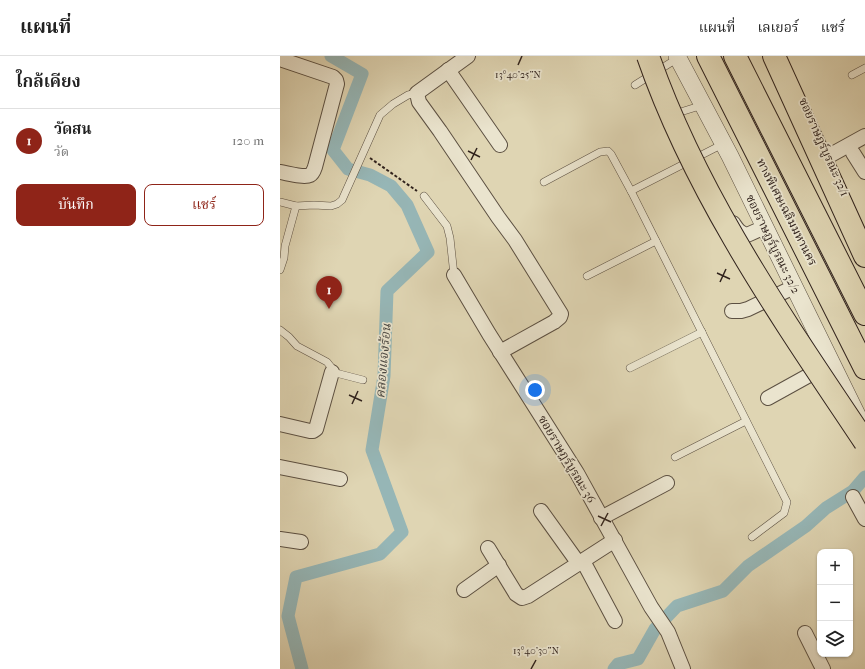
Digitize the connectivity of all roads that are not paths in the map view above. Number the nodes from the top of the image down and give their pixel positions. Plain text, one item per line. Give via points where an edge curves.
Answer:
1 (468, 56) edge
2 (648, 56) edge
3 (708, 56) edge
4 (735, 56) edge
5 (774, 56) edge
6 (784, 56) edge
7 (677, 57) edge
8 (280, 59) edge
9 (865, 68) edge
10 (448, 70) junction
11 (852, 75) dead end
12 (635, 85) dead end
13 (417, 93) junction
14 (702, 105) junction
15 (674, 114) dead end
16 (865, 136) edge
17 (723, 144) junction
18 (500, 145) dead end
19 (859, 150) edge
20 (829, 161) junction
21 (280, 172) edge
22 (865, 172) edge
23 (544, 182) dead end
24 (631, 191) junction
25 (424, 196) road end
26 (718, 199) dead end
27 (280, 202) edge
28 (296, 206) junction
29 (764, 227) junction
30 (865, 238) edge
31 (656, 242) junction
32 (865, 256) edge
33 (280, 270) edge
34 (454, 275) joint
35 (587, 276) dead end
36 (794, 287) junction
37 (732, 311) dead end
38 (865, 314) edge
39 (280, 330) edge
40 (702, 332) junction
41 (500, 352) junction
42 (831, 362) junction
43 (630, 368) dead end
44 (865, 368) edge
45 (332, 372) junction
46 (362, 380) dead end
47 (768, 398) dead end
48 (746, 421) junction
49 (280, 424) edge
50 (865, 431) edge
51 (865, 442) edge
52 (675, 457) dead end
53 (280, 467) edge
54 (340, 479) dead end
55 (667, 483) dead end
56 (853, 497) dead end
57 (541, 511) dead end
58 (601, 518) junction
59 (865, 519) edge
60 (752, 537) dead end
61 (280, 539) edge
62 (615, 540) junction
63 (301, 542) dead end
64 (488, 548) dead end
65 (581, 562) junction
66 (499, 565) junction
67 (464, 590) dead end
68 (615, 621) dead end
69 (805, 633) dead end
70 (683, 669) edge
71 (823, 669) edge

1 - 10 street
2 - 51 highway, bridge via 681,140 723,221 786,324
3 - 44 highway, ทางพิเศษเฉลิมมหานคร
4 - 38 highway, ทางพิเศษเฉลิมมหานคร
5 - 32 highway
6 - 20 street, ซอยราษฎร์บูรณะ 32/1
7 - 12 lane
7 - 14 street, ซอยราษฎร์บูรณะ 32/2
8 - 21 street via 333,77 337,84 312,172 309,176 302,176
9 - 11 lane
10 - 13 street
10 - 18 street
13 - 28 lane via 408,94 380,115 342,200 331,206
13 - 41 street via 418,102 515,240 561,314 554,322
14 - 15 lane
14 - 17 street, ซอยราษฎร์บูรณะ 32/2
16 - 20 street
17 - 24 lane
17 - 29 street, ซอยราษฎร์บูรณะ 32/2
19 - 20 street
19 - 22 street
20 - 30 street, ซอยราษฎร์บูรณะ 32/1
23 - 24 lane via 600,152 608,151
24 - 31 lane
25 - 34 lane via 447,226
26 - 29 street via 742,234 747,236
27 - 28 lane
28 - 33 lane
29 - 36 street, ซอยราษฎร์บูรณะ 32/2
31 - 35 lane
31 - 40 lane
34 - 41 street, ซอยราษฎร์บูรณะ 36
36 - 37 street via 748,309
36 - 42 street, ซอยราษฎร์บูรณะ 32/2
39 - 45 lane via 297,346 327,362
40 - 43 lane
40 - 48 lane
41 - 58 street, ซอยราษฎร์บูรณะ 36 via 577,473
42 - 47 street
42 - 50 street, ซอยราษฎร์บูรณะ 32/2
45 - 46 lane
45 - 49 street via 316,429 310,431
48 - 52 lane
48 - 60 lane via 787,502 784,513
53 - 54 street
55 - 58 street
56 - 59 street
57 - 65 street
58 - 62 street, ซอยราษฎร์บูรณะ 36
61 - 63 street
62 - 65 street
62 - 70 street, ซอยราษฎร์บูรณะ 36 via 668,632
64 - 66 street
65 - 66 street via 522,598 516,594
65 - 68 street
66 - 67 street
69 - 71 street

